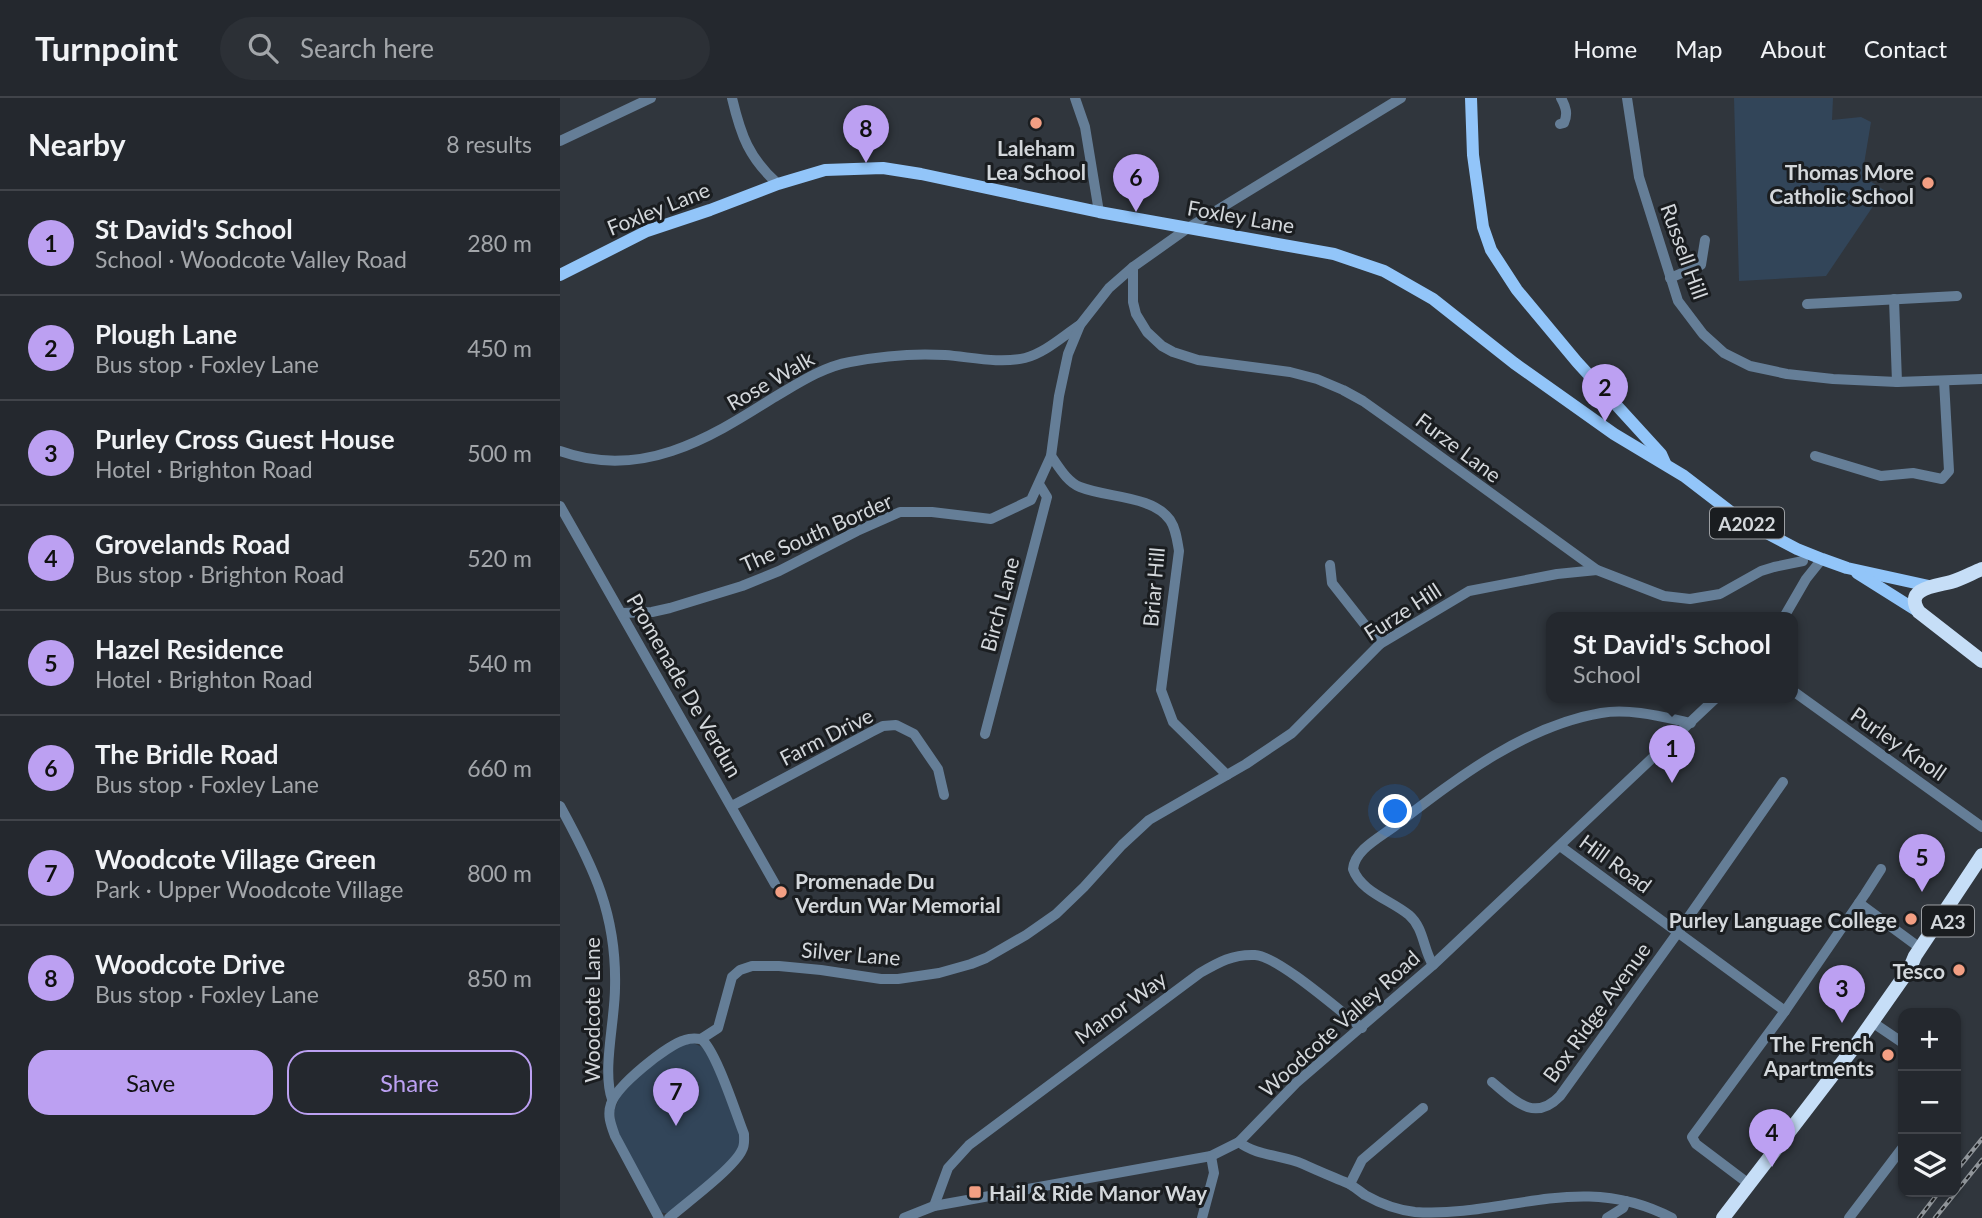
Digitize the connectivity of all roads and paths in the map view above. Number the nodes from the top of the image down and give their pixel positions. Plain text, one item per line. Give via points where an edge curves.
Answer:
1 (651, 98) edge
2 (732, 98) edge
3 (1075, 98) edge
4 (1401, 98) edge
5 (1471, 98) edge
6 (1561, 98) edge
7 (1627, 98) edge
8 (1560, 124) dead end
9 (560, 141) edge
10 (778, 184) junction
11 (1099, 212) junction
12 (1188, 228) junction
13 (1705, 240) dead end
14 (1133, 267) junction
15 (560, 275) edge
16 (1670, 278) junction
17 (1957, 296) dead end
18 (1894, 299) junction
19 (1807, 304) dead end
20 (1080, 325) junction
21 (1982, 379) edge
22 (1944, 381) junction
23 (1897, 382) junction
24 (560, 451) edge
25 (1051, 456) junction
26 (1815, 456) dead end
27 (1667, 465) junction
28 (1039, 484) junction
29 (560, 506) edge
30 (1800, 555) junction
31 (1822, 559) junction
32 (1330, 565) dead end
33 (1847, 568) junction
34 (1982, 569) edge
35 (1597, 570) junction
36 (1806, 579) junction
37 (1937, 584) junction
38 (1787, 612) edge
39 (1919, 612) junction
40 (622, 613) junction
41 (1380, 643) junction
42 (1982, 661) edge
43 (1798, 695) edge
44 (1711, 703) edge
45 (1691, 723) junction
46 (985, 734) dead end
47 (1227, 775) junction
48 (1783, 782) dead end
49 (944, 795) dead end
50 (560, 806) edge
51 (732, 806) junction
52 (1982, 827) edge
53 (1560, 846) junction
54 (1982, 855) edge
55 (1881, 869) dead end
56 (1982, 871) edge
57 (775, 884) dead end
58 (1859, 903) junction
59 (1678, 932) junction
60 (1920, 948) junction
61 (1433, 965) junction
62 (1910, 968) junction
63 (1785, 1010) junction
64 (1872, 1022) junction
65 (1362, 1028) junction
66 (701, 1039) junction
67 (1898, 1040) edge
68 (1492, 1082) dead end
69 (612, 1099) junction
70 (1423, 1108) dead end
71 (1239, 1142) junction
72 (1898, 1154) edge
73 (1211, 1156) junction
74 (1350, 1184) junction
75 (1749, 1184) junction
76 (1626, 1201) junction
77 (934, 1206) junction
78 (1394, 1214) edge
79 (1726, 1217) edge
80 (659, 1218) edge
81 (669, 1218) edge
82 (904, 1218) edge
83 (1202, 1218) edge
84 (1607, 1218) edge
85 (1672, 1218) edge
86 (1849, 1218) edge

1 - 9 street
2 - 10 street via 747,148
3 - 11 street via 1085,127
4 - 12 street, The South Border
5 - 27 main road via 1473,156 1490,250 1517,290
6 - 8 street via 1567,110
7 - 16 street, Russell Hill via 1639,177
10 - 11 main road, Foxley Lane / A2022 via 825,170 883,168
10 - 15 main road, Foxley Lane / A2022 via 647,231
11 - 12 main road, Foxley Lane / A2022
12 - 14 street, The South Border
12 - 27 main road, Foxley Lane / A2022 via 1334,254 1384,271 1433,299 1525,370
13 - 16 street via 1701,265
14 - 20 street, The South Border via 1109,288
14 - 35 street, Furze Lane via 1136,314 1162,345 1185,357 1290,372 1343,390
16 - 23 street, Russell Hill via 1678,301 1703,334 1724,353 1750,366 1787,374
17 - 18 street
18 - 19 street
18 - 23 street
20 - 24 street, Rose Walk via 1039,352 1013,360 915,354 835,365 719,431 653,457 607,462
20 - 25 street, The South Border via 1063,375
21 - 22 street, Russell Hill
22 - 23 street, Russell Hill
22 - 26 street via 1949,471 1942,479 1913,473 1881,476
25 - 28 street, The South Border
25 - 47 street, Briar Hill via 1078,487 1154,506 1169,519 1178,551 1161,690 1173,722
27 - 30 main road, Foxley Lane / A2022 via 1740,519
28 - 40 street, The South Border via 1031,500 991,519 900,512 742,586 670,608
28 - 46 street, Birch Lane via 1047,497
29 - 40 street, Promenade De Verdun
30 - 31 main road, Foxley Lane / A2022
30 - 35 street, Furze Lane via 1720,594 1690,600 1664,596
30 - 36 street
31 - 33 main road, Foxley Lane / A2022
31 - 36 street
32 - 41 street via 1332,583
33 - 37 main road, A2022
33 - 39 main road, A2022
34 - 37 highway
35 - 41 street, Furze Hill via 1557,573 1469,591
36 - 38 street
37 - 39 highway via 1924,588 1915,598
39 - 42 highway
40 - 51 street, Promenade De Verdun
41 - 47 street, Furze Hill via 1292,733
43 - 52 street, Purley Knoll
44 - 45 street, Woodcote Valley Road
45 - 53 street, Woodcote Valley Road
45 - 61 street via 1638,713 1603,713 1546,730 1479,764 1357,855 1353,869 1357,879 1412,918
47 - 66 street, Silver Lane via 1149,820 1056,914 986,958 939,973 898,979 779,966 745,968 732,977 718,1028
48 - 59 street, Box Ridge Avenue
49 - 51 street, Farm Drive via 938,769 914,734 890,725
50 - 69 street, Woodcote Lane via 596,879 611,928 615,985 608,1082
51 - 57 street, Promenade De Verdun
53 - 59 street, Hill Road
53 - 61 street, Woodcote Valley Road
54 - 60 highway, A23
55 - 58 street
56 - 62 highway, A23 via 1921,960
58 - 60 street
58 - 63 street
59 - 63 street, Hill Road
59 - 68 street, Box Ridge Avenue via 1555,1101 1529,1108
60 - 62 highway, A23
61 - 65 street, Woodcote Valley Road
62 - 64 highway, A23
63 - 75 street via 1692,1139
64 - 67 street
64 - 75 highway, A23
65 - 71 street, Woodcote Valley Road via 1296,1083
65 - 77 street, Manor Way via 1289,971 1258,955 1226,958 1136,1019 969,1145 948,1168
66 - 69 street via 681,1041 631,1077
66 - 81 street via 714,1058 744,1134 744,1146 731,1165
69 - 80 street, Woodcote Lane via 609,1115 615,1136
70 - 74 street via 1362,1160
71 - 73 street, Woodcote Valley Road
71 - 74 street
72 - 86 street
73 - 77 street, Woodcote Valley Road
73 - 83 street via 1214,1173
74 - 78 street
75 - 79 highway, A23
76 - 78 street via 1587,1196 1449,1213
76 - 84 street
76 - 85 street
77 - 82 street, Woodcote Valley Road

